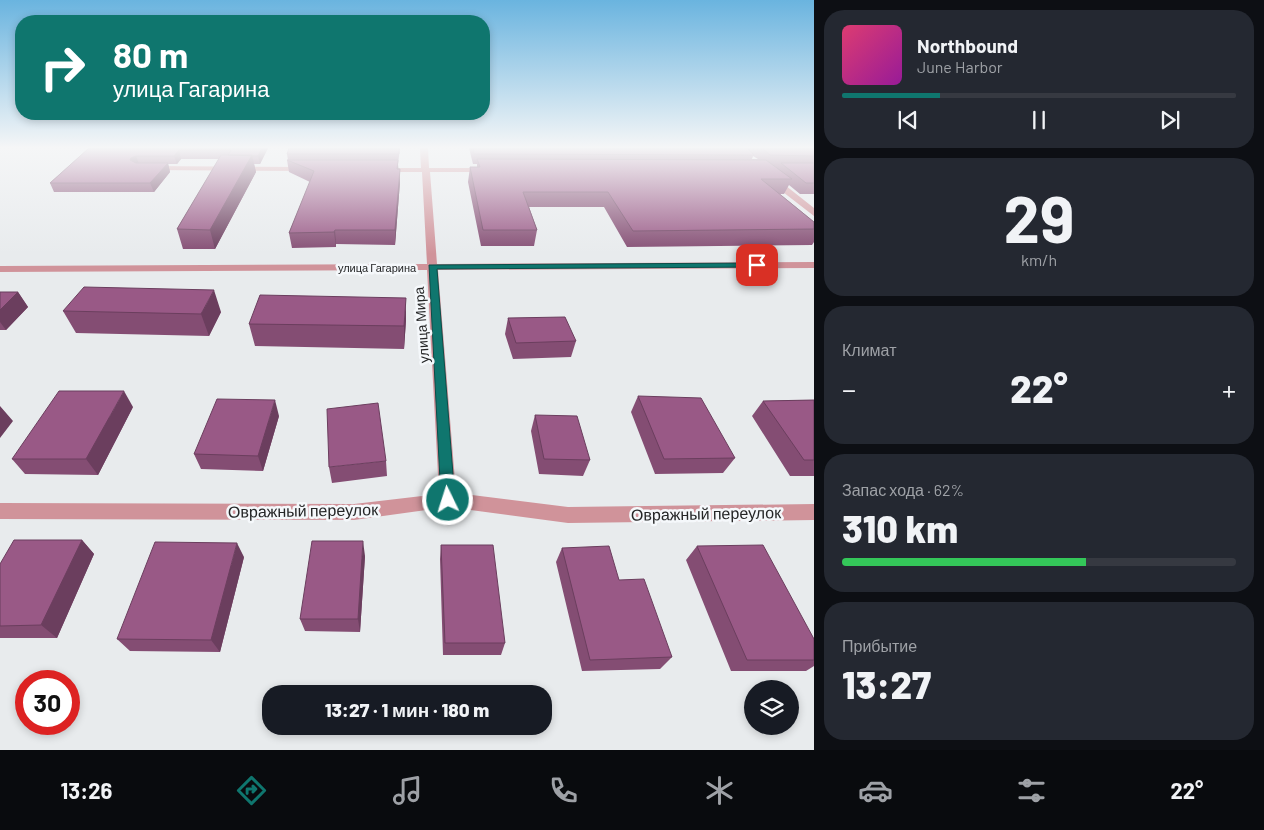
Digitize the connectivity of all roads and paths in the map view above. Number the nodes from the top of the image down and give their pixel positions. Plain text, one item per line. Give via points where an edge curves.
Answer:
1 (427, 183) edge
2 (778, 183) edge
3 (814, 213) edge
4 (814, 265) edge
5 (432, 267) junction
6 (0, 269) edge
7 (448, 500) junction
8 (0, 511) edge
9 (814, 512) edge

1 - 5 street, улица Мира
2 - 3 street
4 - 5 street, улица Гагарина
5 - 6 street, улица Гагарина
5 - 7 street, улица Мира
7 - 8 street, Овражный переулок via 354,512
7 - 9 street, Овражный переулок via 568,515

